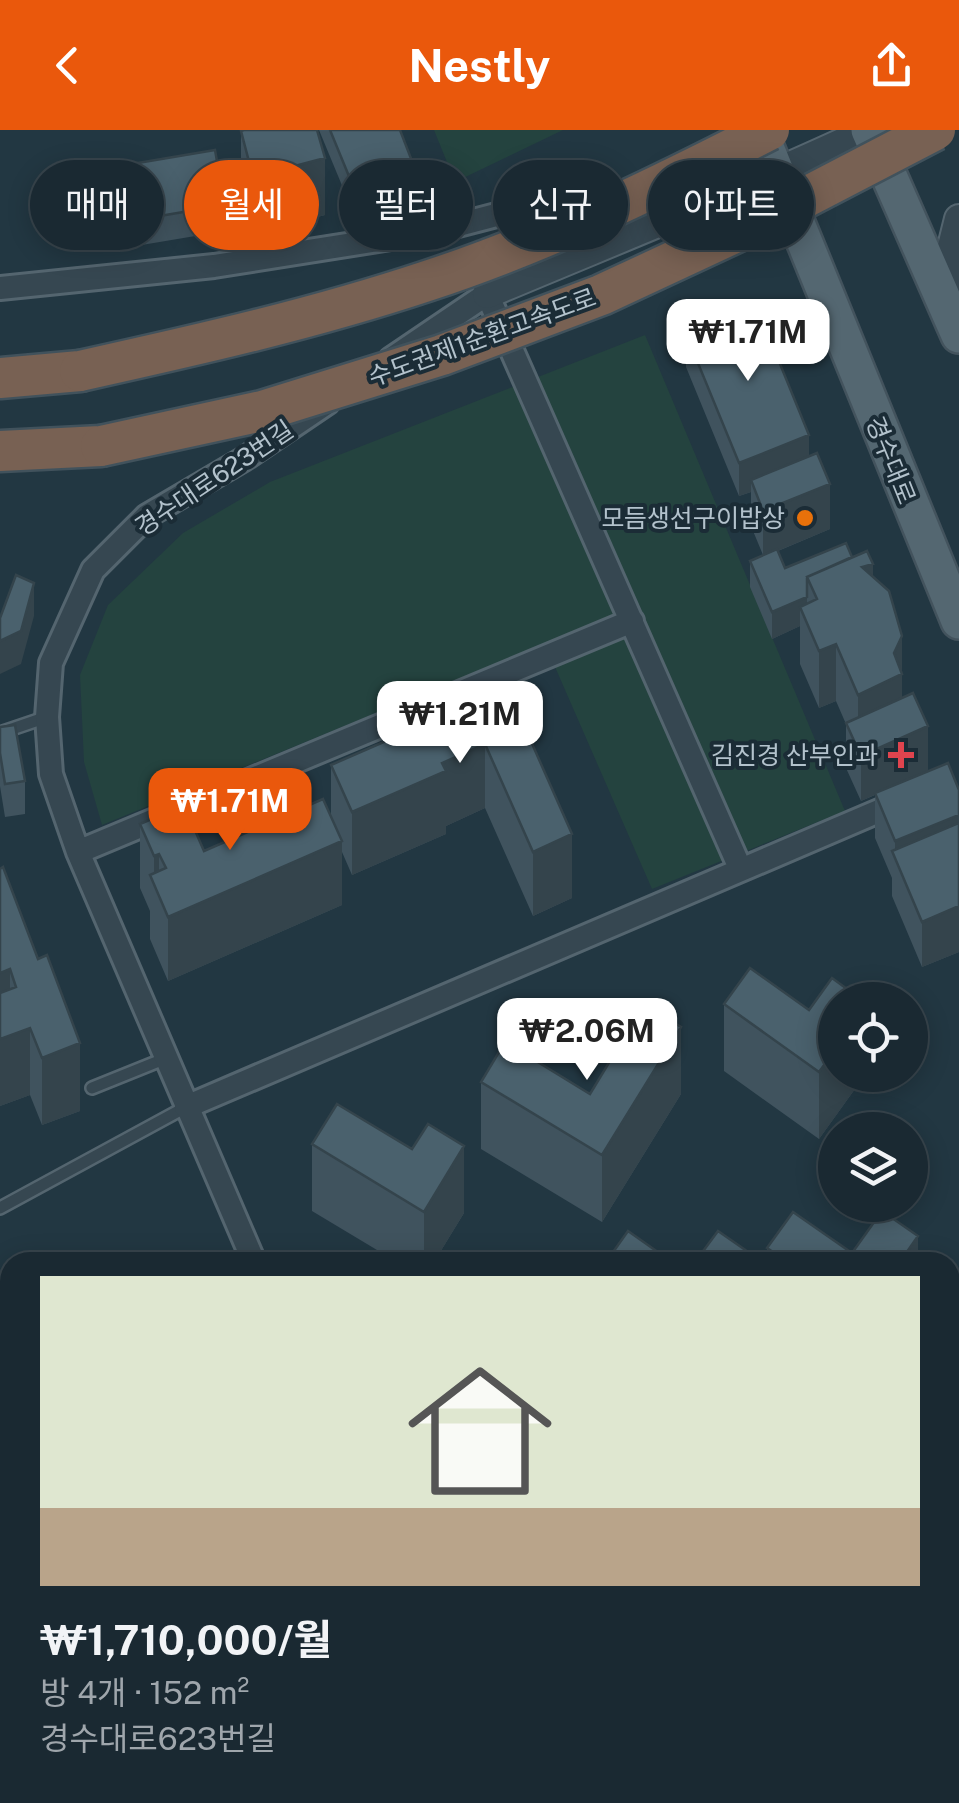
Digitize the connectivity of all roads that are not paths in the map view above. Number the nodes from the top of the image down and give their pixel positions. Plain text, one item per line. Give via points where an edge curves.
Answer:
1 (740, 130) edge
2 (757, 130) edge
3 (769, 130) edge
4 (870, 130) edge
5 (935, 130) edge
6 (959, 146) edge
7 (699, 160) edge
8 (708, 160) edge
9 (715, 160) edge
10 (771, 160) edge
11 (807, 160) edge
12 (814, 193) edge
13 (648, 196) edge
14 (648, 197) edge
15 (648, 198) edge
16 (814, 201) edge
17 (959, 219) edge
18 (648, 227) edge
19 (698, 250) edge
20 (808, 250) edge
21 (561, 263) junction
22 (0, 288) edge
23 (487, 294) junction
24 (959, 312) edge
25 (959, 335) edge
26 (0, 378) edge
27 (0, 451) edge
28 (632, 621) junction
29 (959, 621) edge
30 (46, 717) junction
31 (0, 733) edge
32 (920, 794) edge
33 (78, 852) junction
34 (740, 868) junction
35 (164, 1059) junction
36 (92, 1088) dead end
37 (186, 1107) junction
38 (0, 1208) edge
39 (250, 1252) edge

1 - 7 highway, bridge
2 - 8 street
2 - 10 main road, 경수대로
3 - 9 highway, bridge
4 - 11 street
4 - 25 main road
5 - 12 highway, 수도권제1순환고속도로, bridge
6 - 16 highway, bridge
13 - 22 street via 574,195 435,231 214,266
14 - 26 highway, bridge via 430,280 249,334 80,370
15 - 21 street
17 - 24 street via 952,248
18 - 21 street
19 - 27 highway, 수도권제1순환고속도로, bridge via 442,355 262,411 101,446
20 - 29 main road, 경수대로
21 - 23 street
23 - 28 street
23 - 30 street, 경수대로623번길 via 148,516 93,570 51,664
28 - 33 street
28 - 34 street
30 - 31 lane
30 - 33 street, 경수대로623번길 via 51,774
32 - 34 street
33 - 35 street, 경수대로623번길
34 - 37 street
35 - 36 lane
35 - 37 street, 경수대로623번길
37 - 38 lane
37 - 39 street, 경수대로623번길

